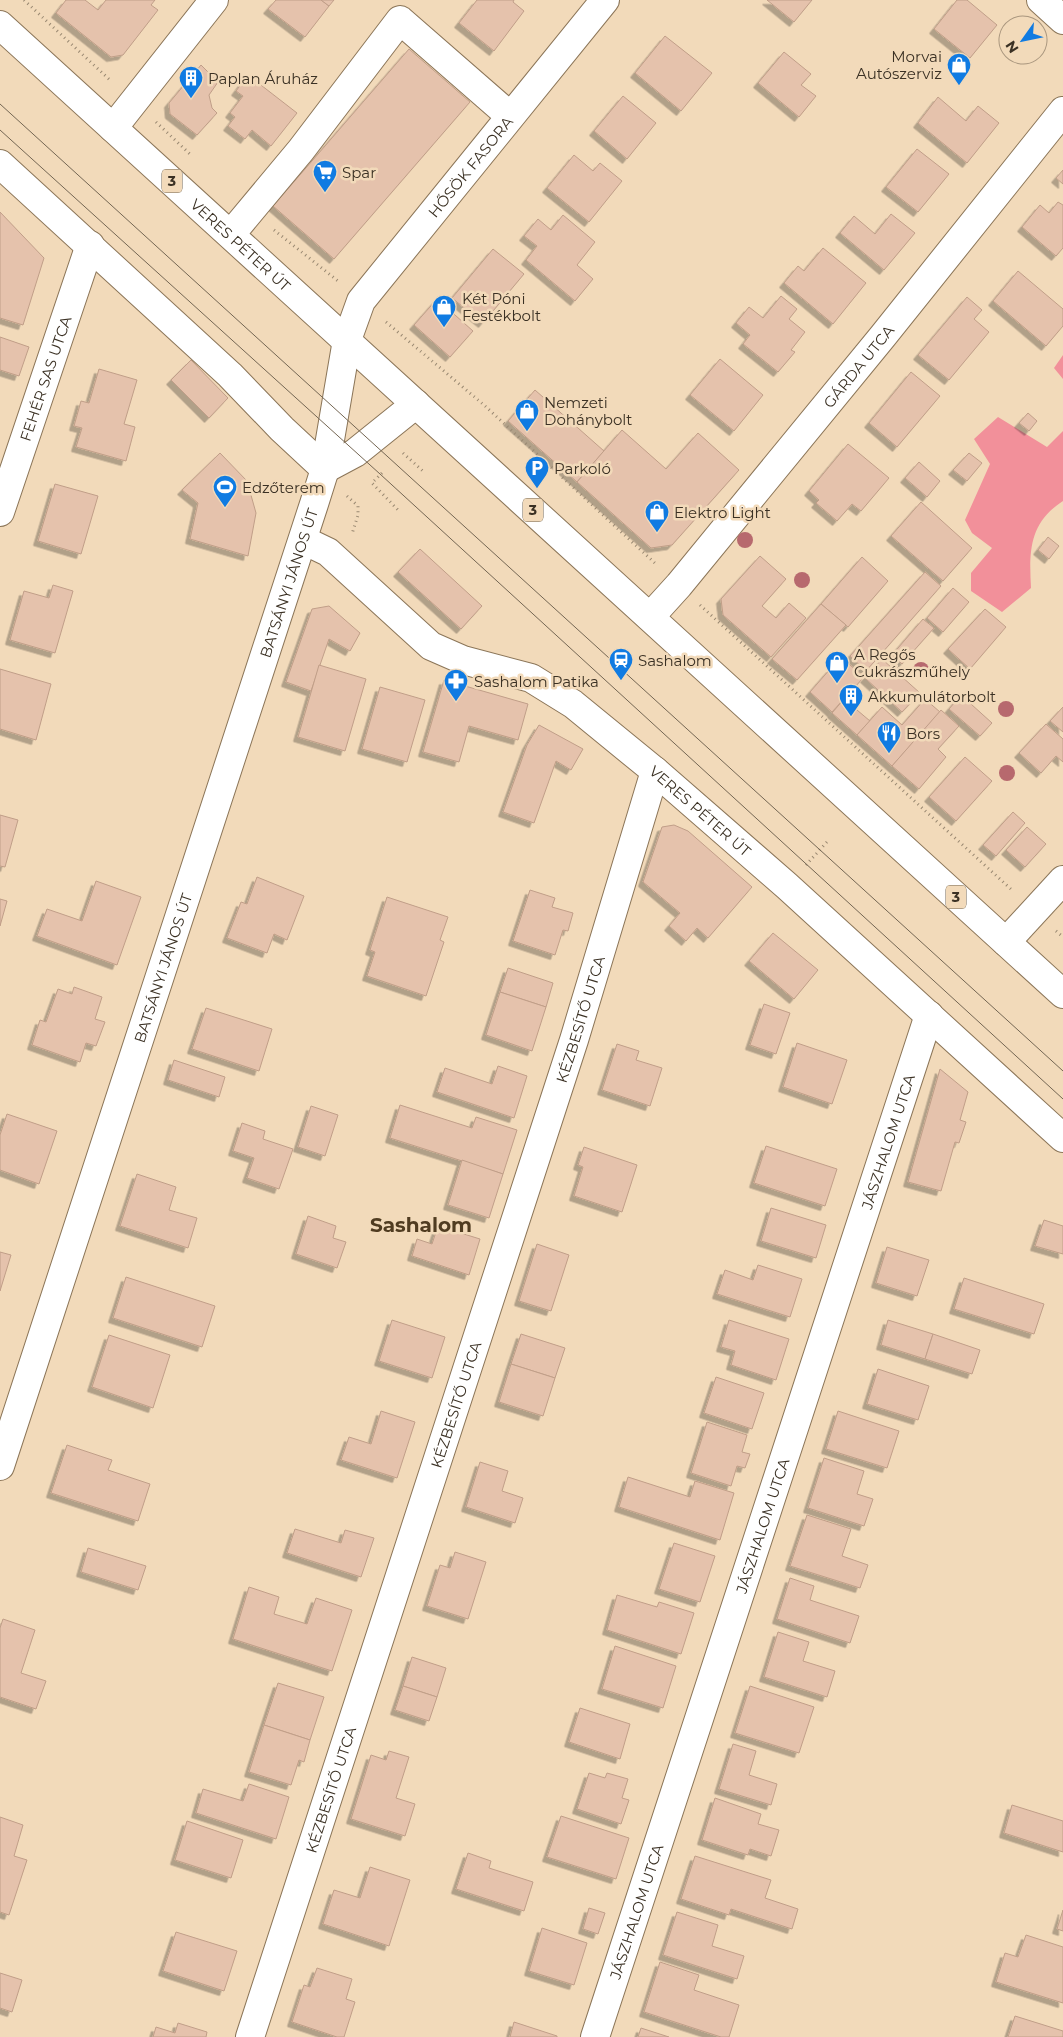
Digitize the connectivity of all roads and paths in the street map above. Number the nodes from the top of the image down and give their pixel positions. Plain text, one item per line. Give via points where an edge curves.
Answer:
1 (24, 0) edge
2 (214, 0) edge
3 (605, 0) edge
4 (1041, 0) edge
5 (1063, 20) edge
6 (0, 25) edge
7 (134, 101) junction
8 (1063, 111) edge
9 (510, 116) junction
10 (113, 128) junction
11 (196, 160) dead end
12 (0, 164) edge
13 (251, 211) junction
14 (230, 234) junction
15 (90, 244) junction
16 (361, 301) junction
17 (347, 340) junction
18 (416, 404) junction
19 (397, 456) dead end
20 (387, 467) dead end
21 (325, 469) junction
22 (425, 473) dead end
23 (399, 511) dead end
24 (0, 512) edge
25 (303, 540) junction
26 (679, 585) junction
27 (650, 617) junction
28 (655, 771) junction
29 (1063, 880) edge
30 (1034, 911) junction
31 (1063, 937) edge
32 (1006, 942) junction
33 (1063, 994) edge
34 (929, 1015) junction
35 (1063, 1138) edge
36 (0, 1466) edge
37 (250, 2037) edge
38 (595, 2037) edge

1 - 7 path
2 - 7 street
3 - 9 street, HŐSÖK FASORA
4 - 5 street
6 - 10 street, VERES PÉTER ÚT / 3
7 - 10 street
7 - 11 path
8 - 26 street, GÁRDA UTCA
9 - 13 street via 400,20
9 - 16 street, HŐSÖK FASORA
10 - 14 street, VERES PÉTER ÚT / 3
12 - 15 street
13 - 14 street
13 - 16 path
14 - 17 street, VERES PÉTER ÚT / 3
15 - 21 street
15 - 24 street, FEHÉR SAS UTCA
16 - 17 street, HŐSÖK FASORA
16 - 26 path via 484,405
17 - 18 street, VERES PÉTER ÚT / 3
17 - 21 street, BATSÁNYI JÁNOS ÚT
18 - 21 street via 355,453
18 - 27 street, VERES PÉTER ÚT / 3
19 - 22 path via 401,452
20 - 23 path via 372,483
21 - 25 street, BATSÁNYI JÁNOS ÚT
25 - 28 street, VERES PÉTER ÚT via 328,552 431,646 463,660 531,678 573,704
25 - 36 street, BATSÁNYI JÁNOS ÚT
26 - 27 street, GÁRDA UTCA
26 - 30 path
27 - 32 street, VERES PÉTER ÚT / 3
28 - 34 street, VERES PÉTER ÚT
28 - 37 street, KÉZBESÍTŐ UTCA via 571,1050
29 - 30 street
30 - 31 path
30 - 32 street
32 - 33 street, VERES PÉTER ÚT / 3
34 - 35 street, VERES PÉTER ÚT
34 - 38 street, JÁSZHALOM UTCA

